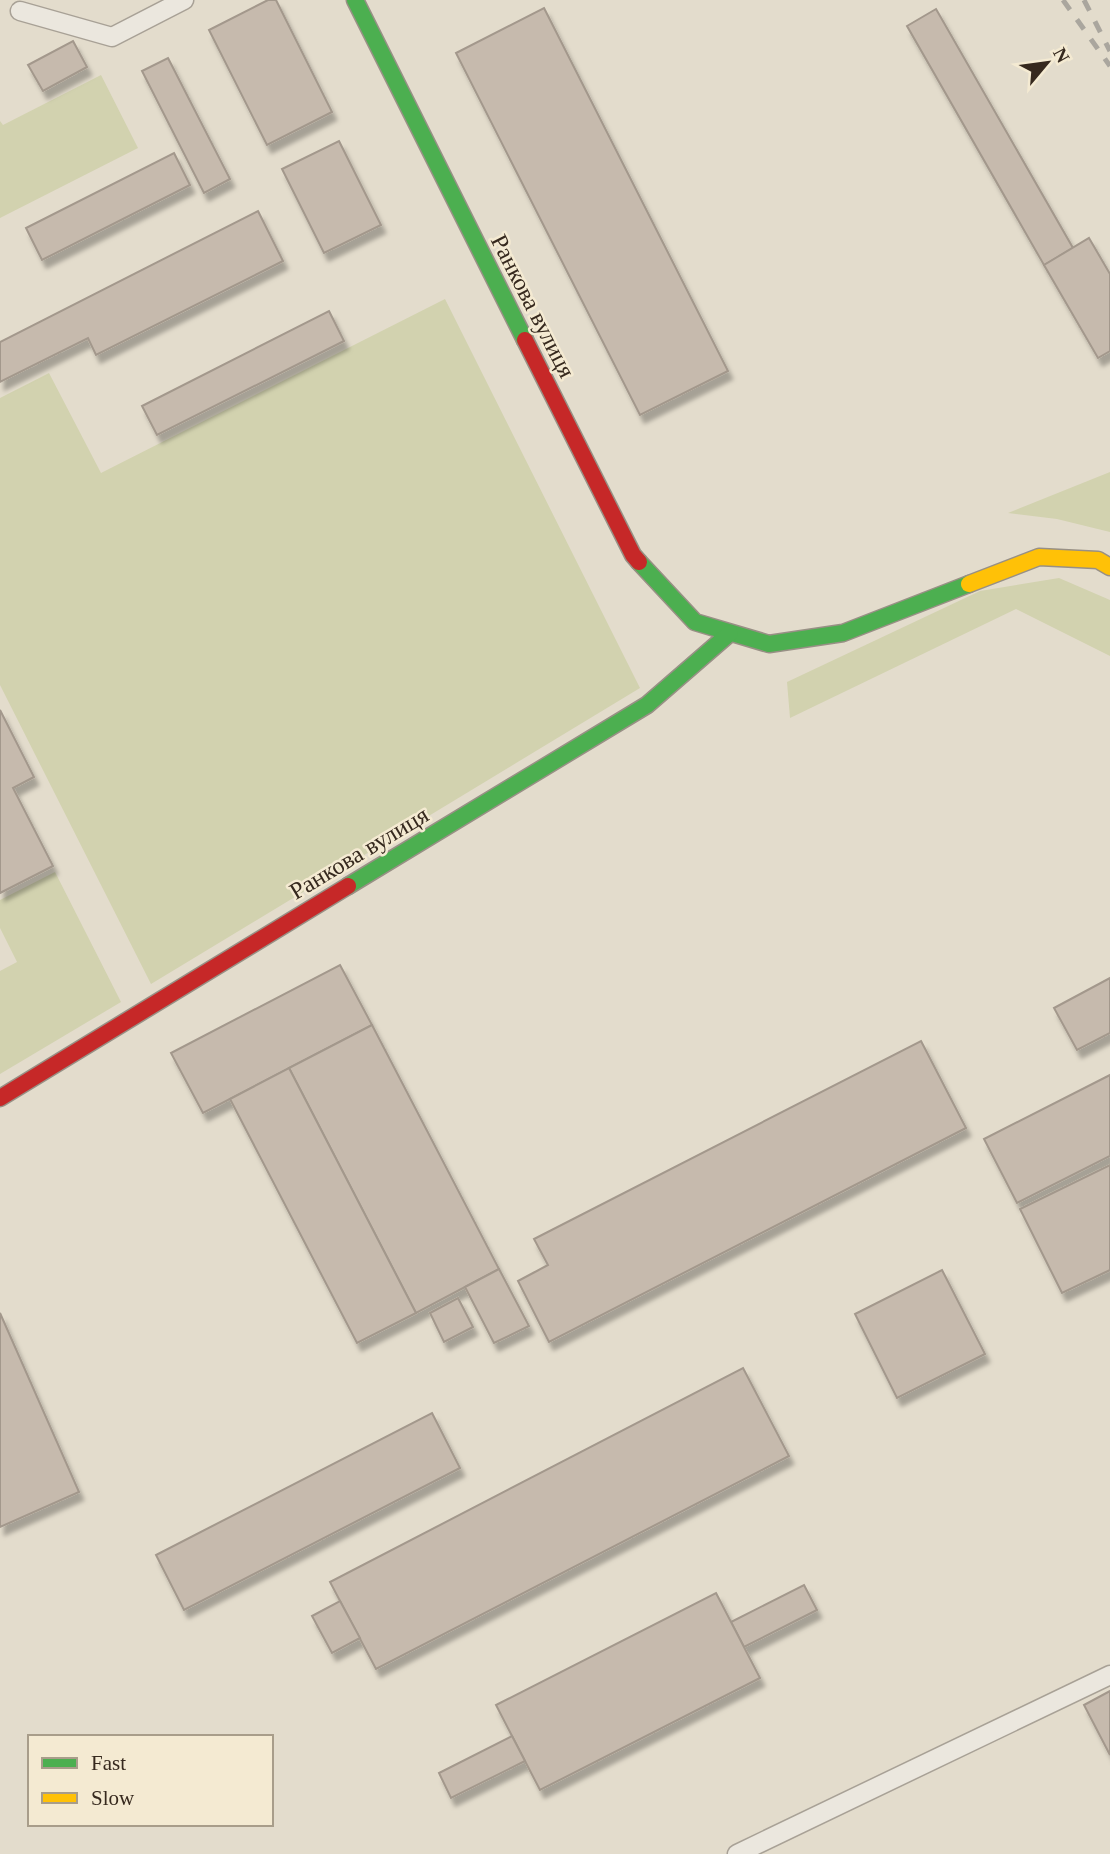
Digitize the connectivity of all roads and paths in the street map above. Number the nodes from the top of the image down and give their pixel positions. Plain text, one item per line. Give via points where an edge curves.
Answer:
1 (184, 0) edge
2 (355, 0) edge
3 (20, 11) dead end
4 (1110, 567) edge
5 (730, 633) junction
6 (0, 1098) edge
7 (1110, 1675) edge
8 (737, 1854) edge

1 - 3 lane via 112,37
2 - 5 street, Ранкова вулиця via 633,555 695,622
4 - 5 street, Ранкова вулиця via 1098,560 1039,557 843,633 769,644
5 - 6 street, Ранкова вулиця via 647,705
7 - 8 lane

